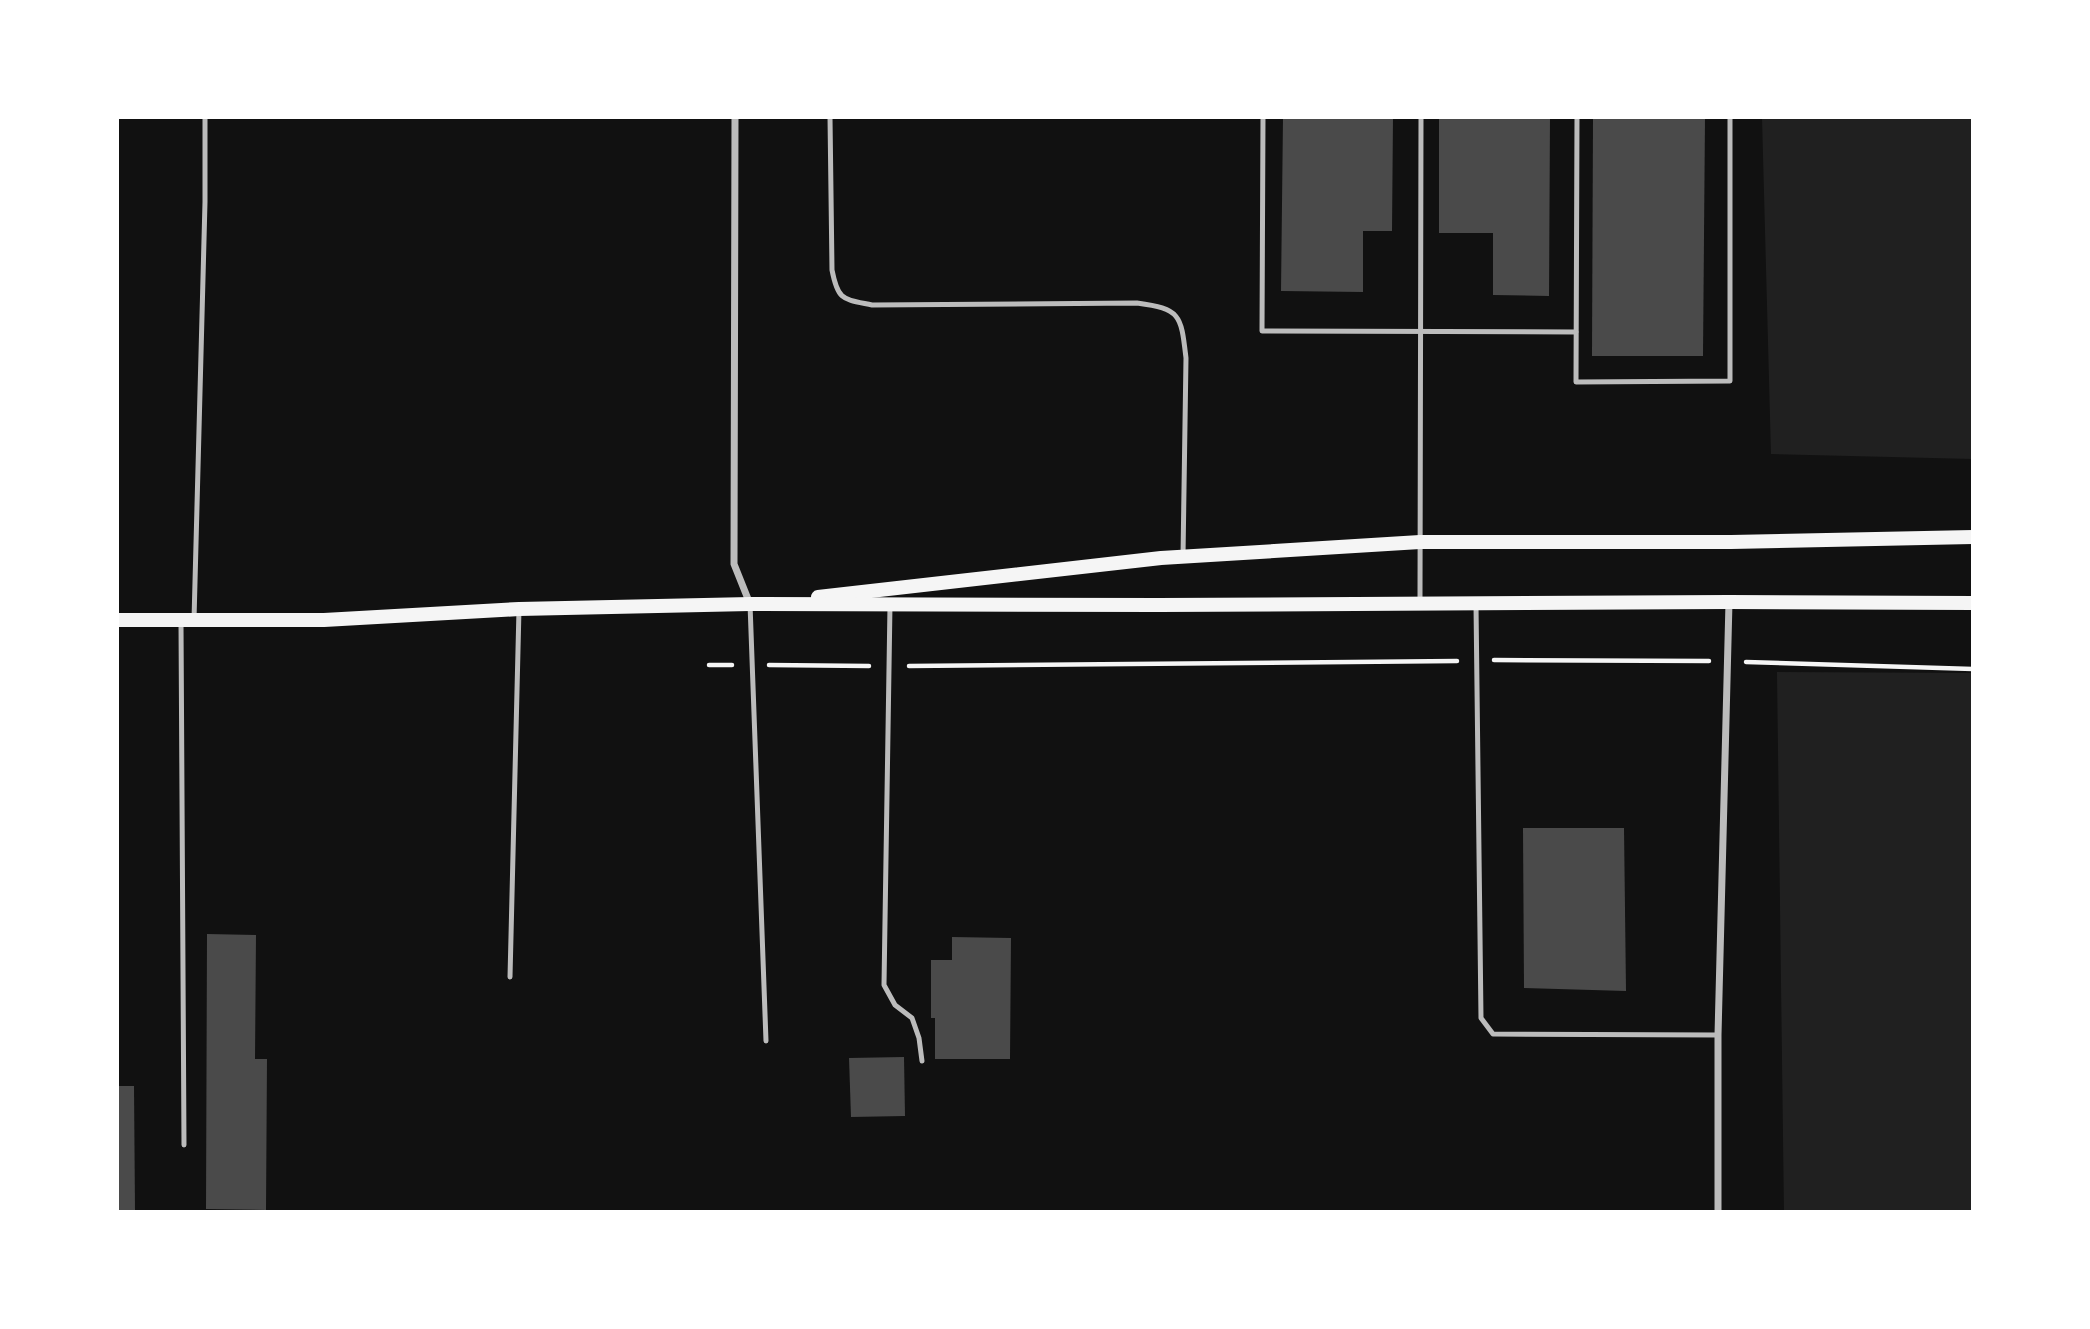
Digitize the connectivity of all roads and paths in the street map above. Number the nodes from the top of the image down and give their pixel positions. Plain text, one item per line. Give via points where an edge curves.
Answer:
1 (205, 117) edge
2 (735, 117) edge
3 (830, 117) edge
4 (1262, 117) edge
5 (1421, 117) edge
6 (1577, 117) edge
7 (1730, 117) edge
8 (1421, 331) junction
9 (1576, 332) junction
10 (1973, 537) edge
11 (1420, 542) junction
12 (1183, 556) junction
13 (1729, 602) junction
14 (1973, 603) edge
15 (750, 604) junction
16 (1420, 604) junction
17 (1476, 604) junction
18 (890, 605) junction
19 (519, 609) junction
20 (117, 620) edge
21 (188, 620) junction
22 (1476, 660) junction
23 (1726, 661) junction
24 (709, 665) dead end
25 (752, 665) junction
26 (889, 666) junction
27 (1973, 669) edge
28 (510, 977) dead end
29 (1718, 1035) junction
30 (766, 1041) dead end
31 (922, 1060) dead end
32 (184, 1145) dead end
33 (1718, 1212) edge

1 - 21 lane
2 - 15 street via 734,564
3 - 12 lane via 832,270 835,290 848,300 872,305 1137,303 1163,306 1177,317 1186,358
4 - 8 lane via 1262,331
5 - 8 lane
6 - 9 lane
7 - 9 lane via 1730,381 1576,382
8 - 9 lane
8 - 11 lane
10 - 11 main road
11 - 12 main road
11 - 16 lane
12 - 15 main road
13 - 14 main road
13 - 17 main road
13 - 23 street
15 - 18 main road
15 - 19 main road
15 - 25 lane
16 - 17 main road
16 - 18 main road
17 - 22 lane
18 - 26 lane
19 - 21 main road via 324,620
19 - 28 lane
20 - 21 main road
21 - 32 lane
22 - 23 path
22 - 26 path
22 - 29 lane via 1481,1018 1493,1034
23 - 27 path
23 - 29 street
24 - 25 path
25 - 26 path
25 - 30 lane
26 - 31 lane via 884,985 895,1005 912,1018
29 - 33 street

